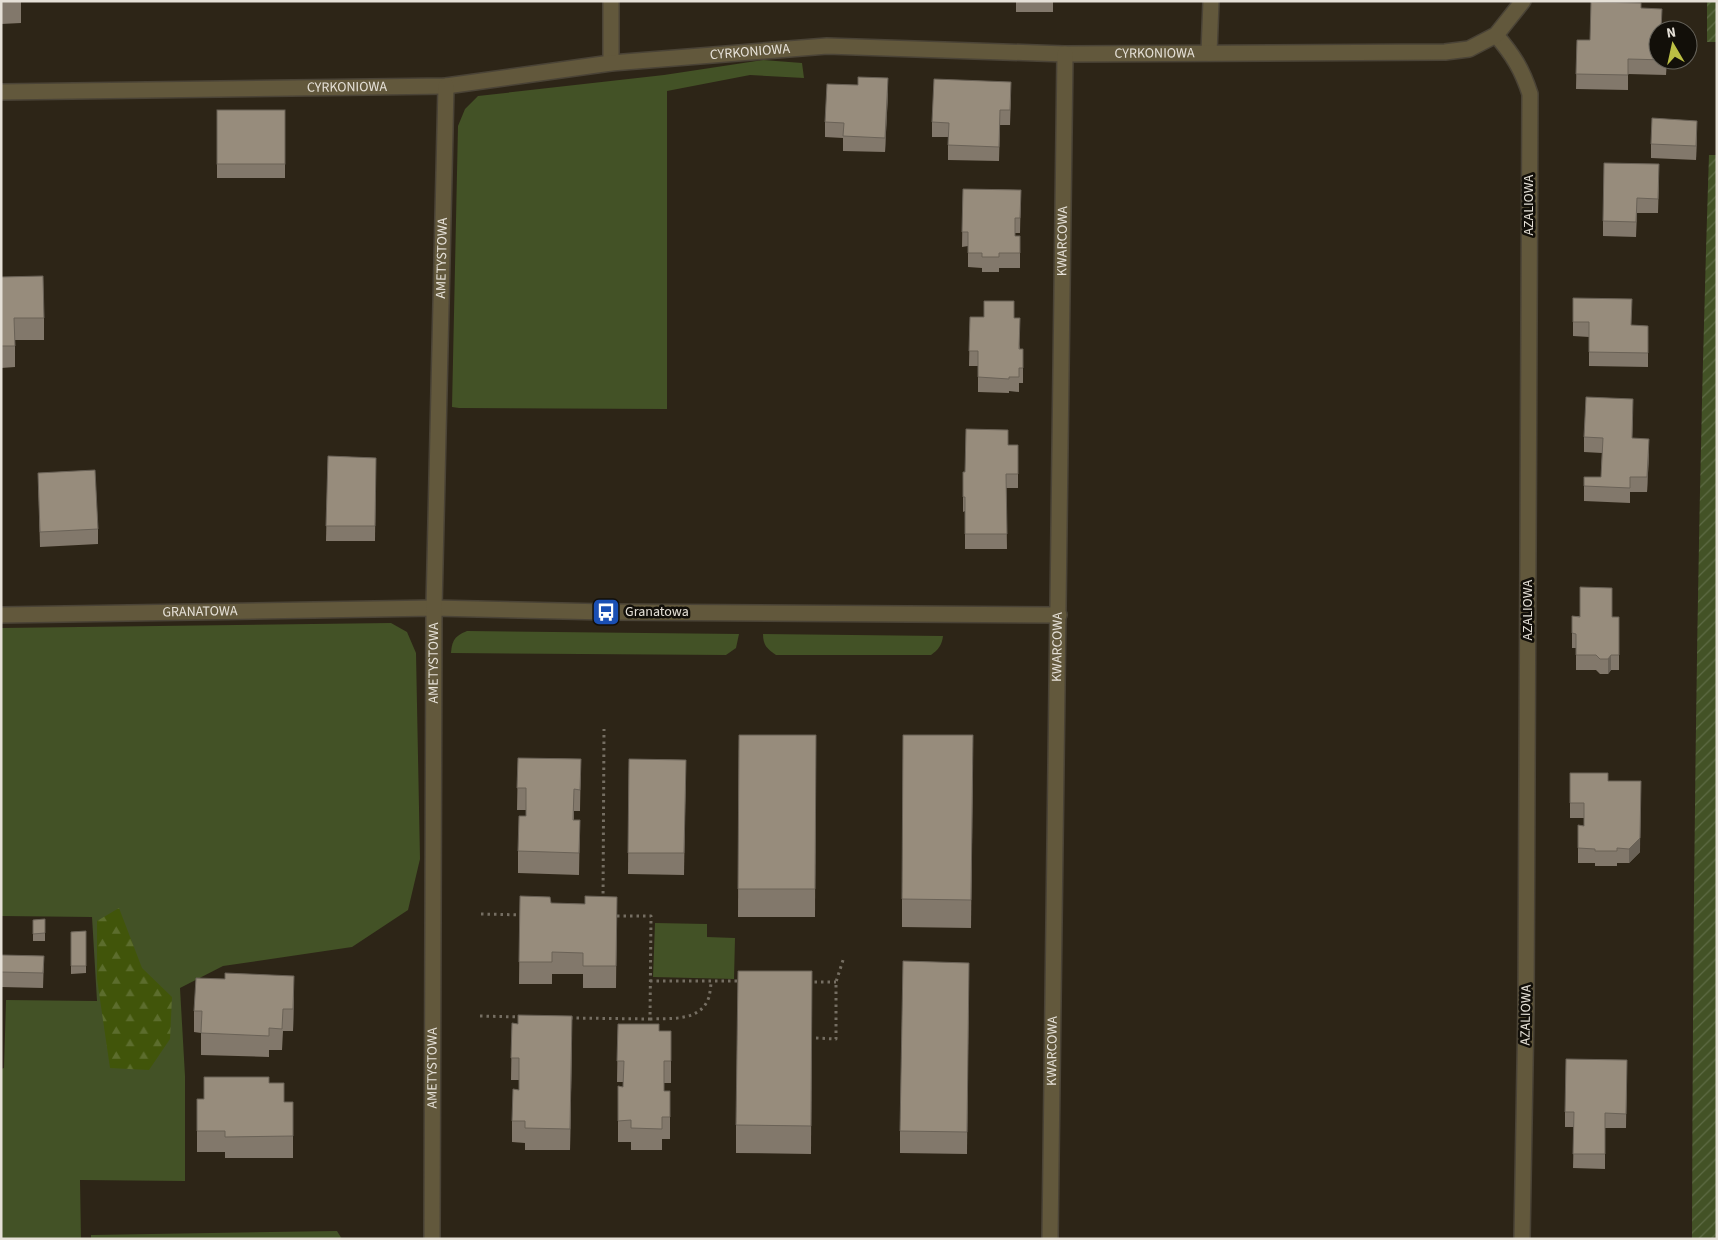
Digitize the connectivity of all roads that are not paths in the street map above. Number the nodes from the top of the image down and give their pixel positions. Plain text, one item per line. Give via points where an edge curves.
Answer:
1 (612, 1) edge
2 (1211, 1) edge
3 (1523, 1) edge
4 (1496, 35) junction
5 (1209, 53) junction
6 (1065, 54) junction
7 (611, 63) junction
8 (446, 86) junction
9 (1, 92) edge
10 (434, 608) junction
11 (1059, 614) junction
12 (1, 615) edge
13 (432, 1239) edge
14 (1050, 1239) edge
15 (1522, 1239) edge

1 - 7 street
2 - 5 street
3 - 4 street
4 - 5 street, CYRKONIOWA via 1469,49 1445,52
4 - 15 street, AZALIOWA via 1524,75 1530,94
5 - 6 street, CYRKONIOWA
6 - 7 street, CYRKONIOWA via 827,46
6 - 11 street, KWARCOWA
7 - 8 street, CYRKONIOWA
8 - 9 street, CYRKONIOWA
8 - 10 street, AMETYSTOWA
10 - 11 street, GRANATOWA via 588,612
10 - 12 street, GRANATOWA
10 - 13 street, AMETYSTOWA
11 - 14 street, KWARCOWA

